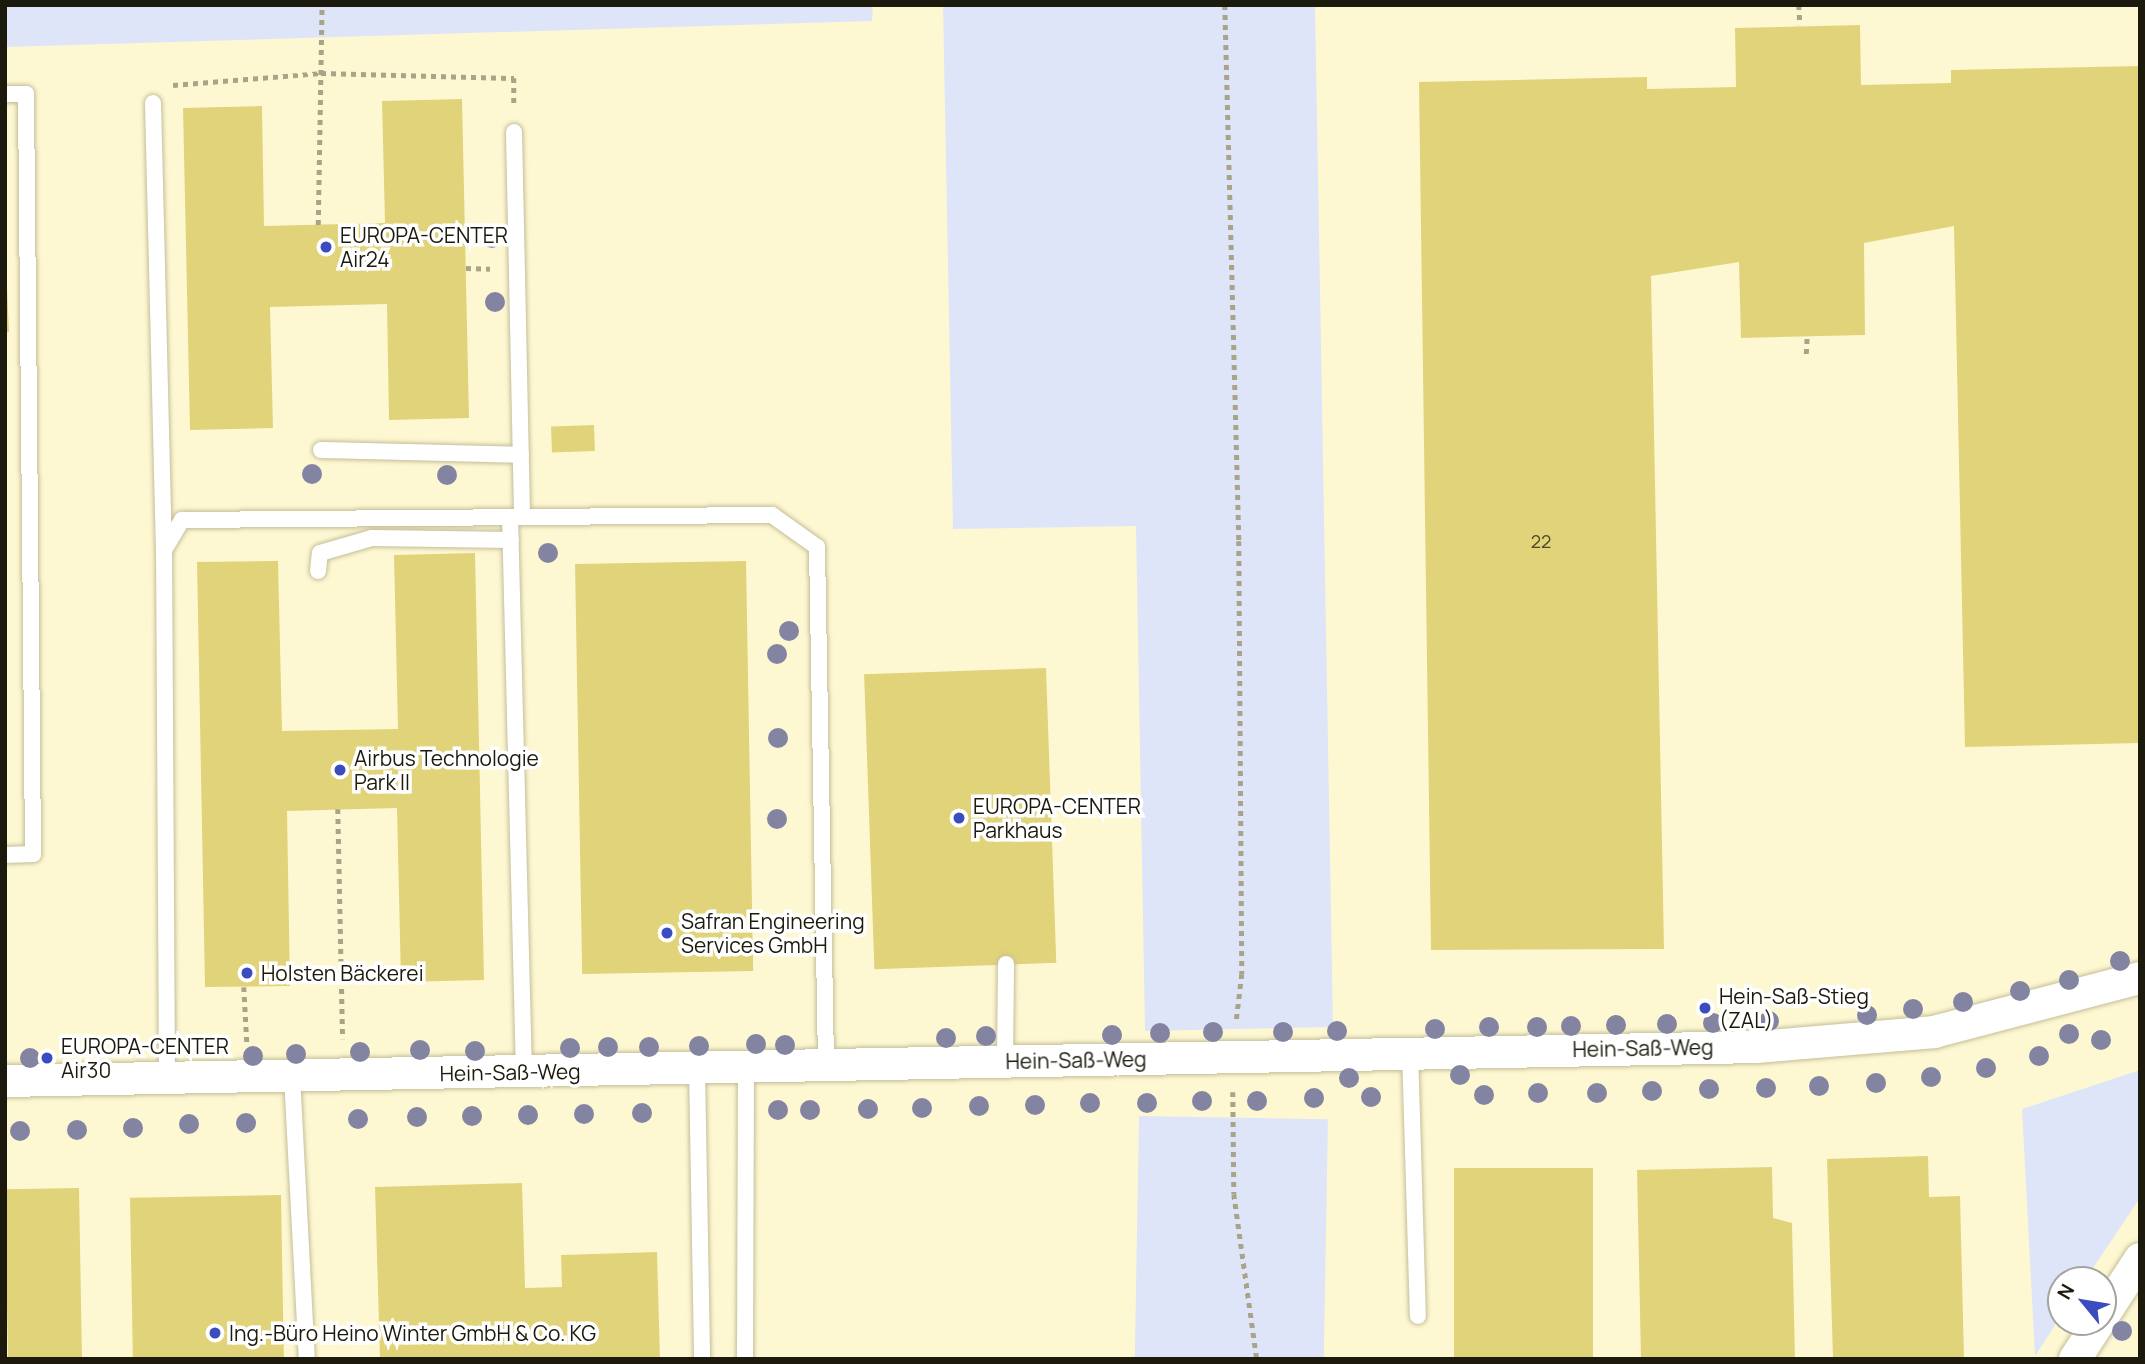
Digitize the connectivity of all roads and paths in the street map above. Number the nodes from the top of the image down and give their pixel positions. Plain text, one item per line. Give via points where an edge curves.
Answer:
1 (322, 5) edge
2 (1226, 5) edge
3 (1799, 5) edge
4 (1800, 25) dead end
5 (321, 73) junction
6 (5, 94) edge
7 (153, 103) joint
8 (514, 132) joint
9 (318, 225) dead end
10 (1807, 337) dead end
11 (1806, 354) dead end
12 (321, 450) dead end
13 (521, 455) junction
14 (516, 517) junction
15 (511, 540) junction
16 (164, 550) junction
17 (318, 571) dead end
18 (338, 809) dead end
19 (5, 855) edge
20 (1006, 964) dead end
21 (2140, 978) edge
22 (244, 986) dead end
23 (247, 1044) dead end
24 (1410, 1050) junction
25 (1232, 1056) junction
26 (1005, 1061) junction
27 (825, 1065) junction
28 (746, 1067) junction
29 (697, 1068) junction
30 (524, 1072) junction
31 (344, 1075) junction
32 (292, 1076) junction
33 (167, 1079) junction
34 (5, 1081) edge
35 (2140, 1259) edge
36 (2117, 1294) edge
37 (1418, 1316) dead end
38 (2090, 1336) edge
39 (307, 1359) edge
40 (702, 1359) edge
41 (745, 1359) edge
42 (1257, 1359) edge
43 (2075, 1359) edge

1 - 5 path
2 - 25 path via 1242,974
3 - 4 path
5 - 7 path via 169,85
5 - 8 path via 514,78
5 - 9 path
6 - 19 lane via 26,94 33,854
7 - 16 lane
8 - 13 lane
10 - 11 path
12 - 13 lane
13 - 14 lane
14 - 15 lane
14 - 16 lane via 181,520
14 - 27 lane via 772,514 817,547
15 - 17 lane via 372,538 320,553
15 - 30 lane
16 - 33 lane
18 - 31 path
20 - 26 lane
21 - 24 street, Hein-Saß-Weg via 2050,1006 1860,1040
22 - 23 path
24 - 25 street, Hein-Saß-Weg
24 - 37 lane
25 - 26 street, Hein-Saß-Weg
25 - 42 path via 1234,1194
26 - 27 street, Hein-Saß-Weg
27 - 28 street, Hein-Saß-Weg
28 - 29 street, Hein-Saß-Weg
28 - 41 lane
29 - 30 street, Hein-Saß-Weg
29 - 40 lane
30 - 31 street, Hein-Saß-Weg
31 - 32 street, Hein-Saß-Weg
32 - 33 street, Hein-Saß-Weg
32 - 39 lane
33 - 34 street, Hein-Saß-Weg
35 - 36 street
38 - 43 street

